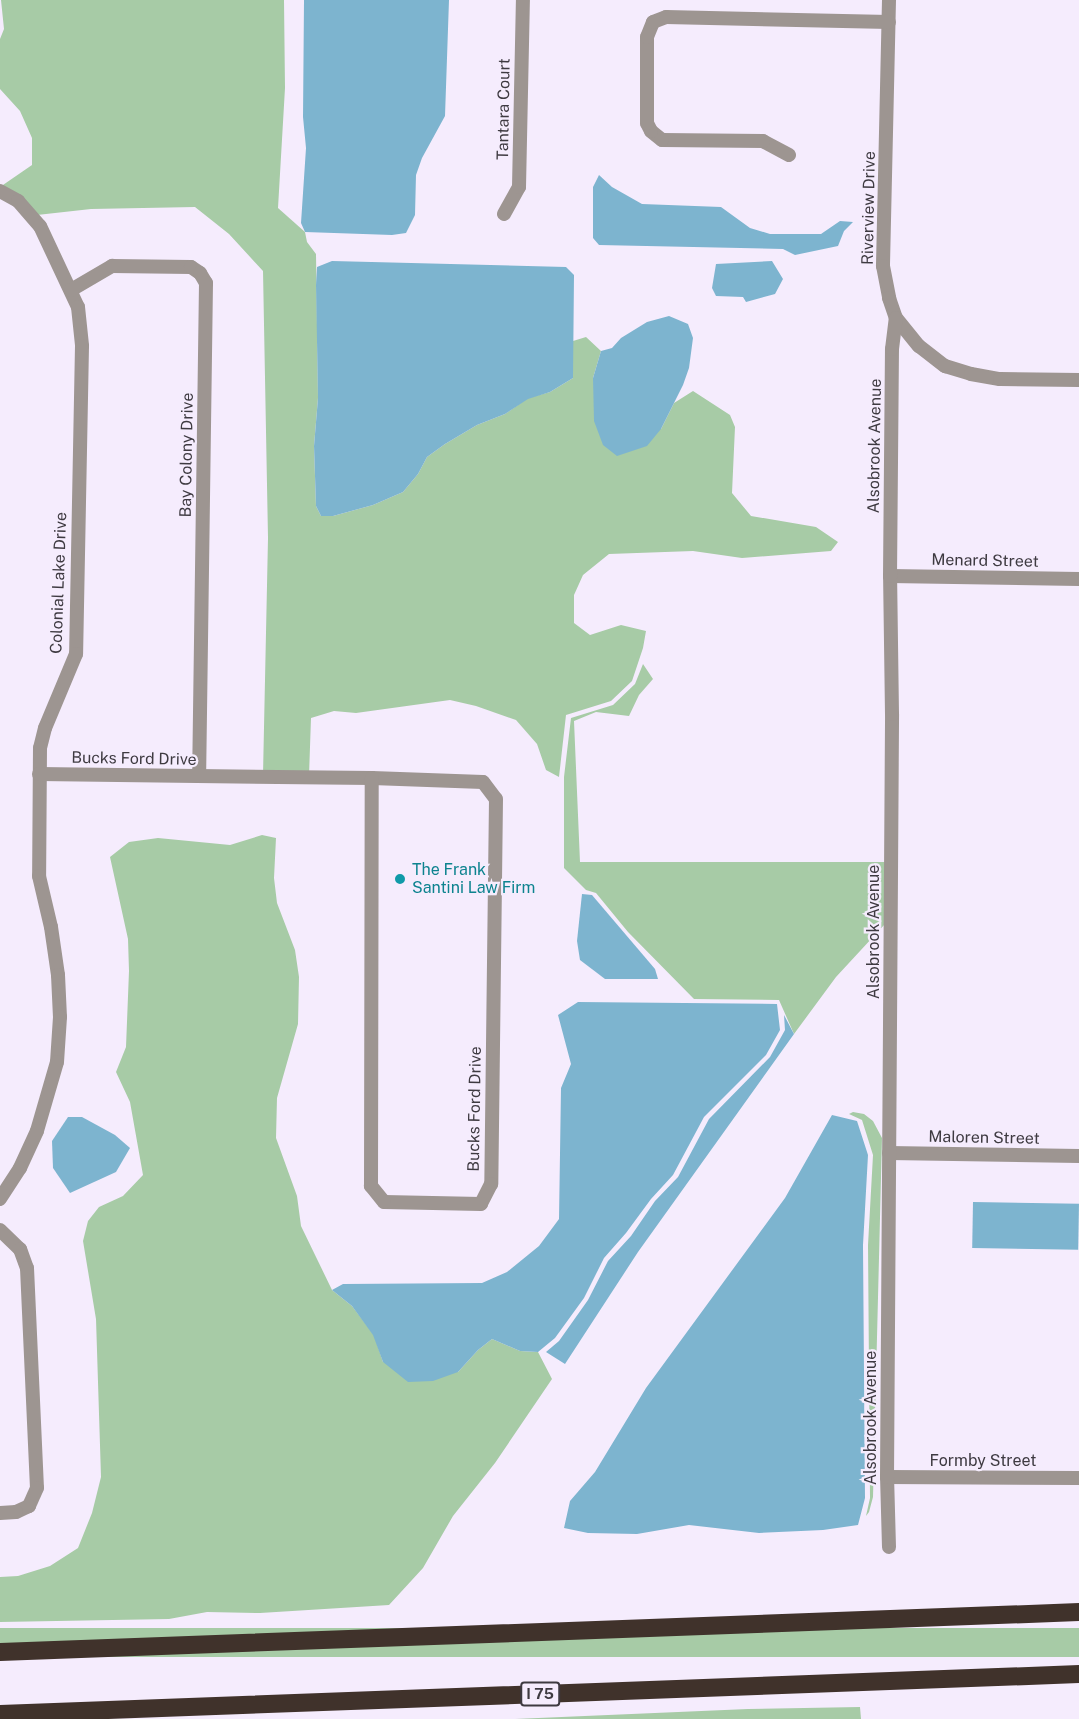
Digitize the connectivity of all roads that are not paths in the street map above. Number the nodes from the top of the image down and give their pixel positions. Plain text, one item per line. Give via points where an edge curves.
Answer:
1 (523, 0) edge
2 (889, 0) edge
3 (889, 22) junction
4 (789, 155) dead end
5 (0, 191) edge
6 (504, 214) dead end
7 (71, 290) junction
8 (896, 318) junction
9 (1079, 380) edge
10 (890, 576) junction
11 (1079, 579) edge
12 (39, 774) junction
13 (199, 776) junction
14 (372, 778) junction
15 (889, 1153) junction
16 (1079, 1156) edge
17 (0, 1199) edge
18 (0, 1230) edge
19 (887, 1477) junction
20 (1079, 1478) edge
21 (0, 1513) edge
22 (889, 1547) dead end
23 (1079, 1612) edge
24 (0, 1652) edge
25 (1079, 1674) edge
26 (0, 1714) edge

1 - 6 street, Tantara Court via 519,187
2 - 3 street, Riverview Drive
3 - 4 street via 666,17 653,22 647,37 647,123 651,131 662,140 763,141
3 - 8 street, Riverview Drive via 883,266
5 - 7 street, Colonial Lake Drive via 18,201 40,225
7 - 12 street, Colonial Lake Drive via 78,307 82,346 76,654 45,728
7 - 13 street, Bay Colony Drive via 112,266 191,267 206,283
8 - 9 street, Riverview Drive via 919,346 945,366 1000,379
8 - 10 street, Alsobrook Avenue via 892,349
10 - 11 street, Menard Street
10 - 15 street, Alsobrook Avenue
12 - 13 street, Bucks Ford Drive
12 - 17 street, Colonial Lake Drive via 39,876 58,975 57,1062 37,1131
13 - 14 street, Bucks Ford Drive
14 - 14 street, Bucks Ford Drive via 483,782 496,799 491,1184 481,1204 384,1202 371,1186
15 - 16 street, Maloren Street
15 - 19 street, Alsobrook Avenue
18 - 21 street via 20,1249 27,1268 37,1488 29,1506
19 - 20 street, Formby Street
19 - 22 street, Alsobrook Avenue
23 - 24 highway
25 - 26 highway, I 75

